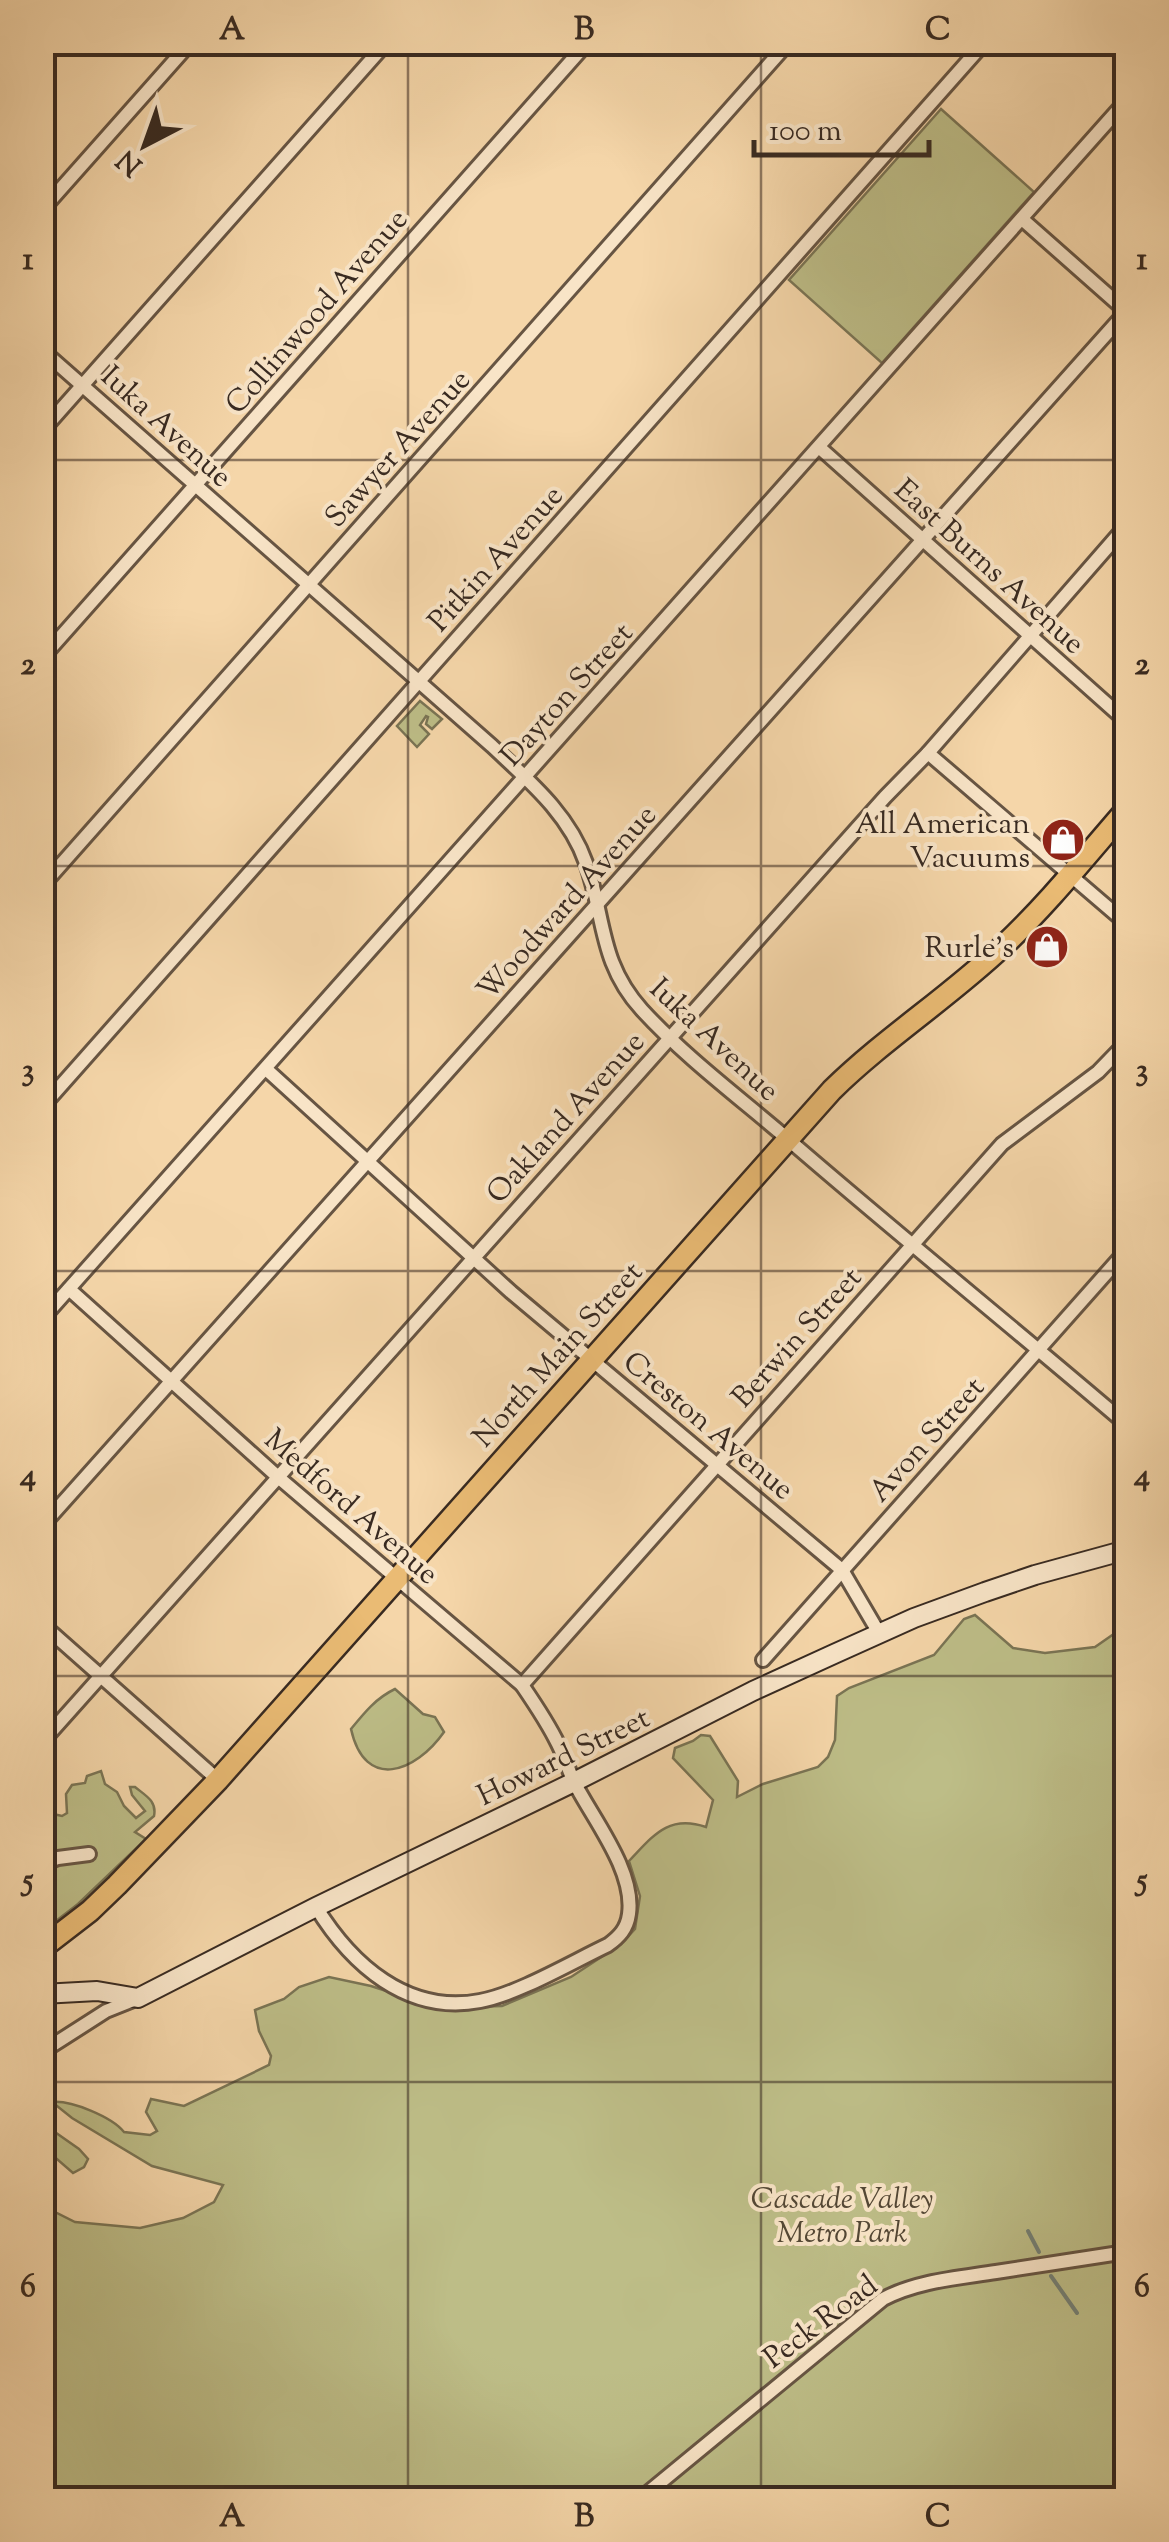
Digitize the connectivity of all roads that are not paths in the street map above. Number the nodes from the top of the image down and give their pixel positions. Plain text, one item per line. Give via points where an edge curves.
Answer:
1 (191, 42) edge
2 (387, 42) edge
3 (588, 42) edge
4 (789, 42) edge
5 (985, 42) edge
6 (1126, 101) edge
7 (42, 210) edge
8 (1022, 220) junction
9 (1126, 312) edge
10 (42, 350) edge
11 (84, 386) junction
12 (42, 432) edge
13 (820, 448) junction
14 (196, 486) junction
15 (1126, 526) edge
16 (924, 540) junction
17 (309, 585) junction
18 (1030, 635) junction
19 (42, 658) edge
20 (419, 682) junction
21 (1126, 721) edge
22 (928, 753) junction
23 (525, 777) junction
24 (1126, 810) edge
25 (1070, 875) junction
26 (42, 886) edge
27 (596, 904) junction
28 (1126, 923) edge
29 (670, 1038) junction
30 (1126, 1044) edge
31 (266, 1069) junction
32 (42, 1108) edge
33 (788, 1140) junction
34 (366, 1162) junction
35 (912, 1245) junction
36 (1126, 1251) edge
37 (473, 1258) junction
38 (69, 1289) junction
39 (42, 1319) edge
40 (1038, 1350) junction
41 (592, 1359) junction
42 (171, 1382) junction
43 (1126, 1424) edge
44 (717, 1464) junction
45 (278, 1476) junction
46 (42, 1526) edge
47 (1126, 1550) edge
48 (842, 1570) junction
49 (397, 1579) junction
50 (42, 1624) edge
51 (879, 1633) junction
52 (763, 1660) dead end
53 (102, 1676) junction
54 (522, 1685) junction
55 (42, 1742) edge
56 (218, 1780) junction
57 (574, 1782) junction
58 (88, 1854) dead end
59 (42, 1864) edge
60 (316, 1907) junction
61 (42, 1948) edge
62 (42, 1994) edge
63 (138, 1998) junction
64 (42, 2052) edge
65 (1126, 2252) edge
66 (639, 2500) edge

1 - 7 street
2 - 11 street
3 - 14 street, Collinwood Avenue
4 - 17 street, Sawyer Avenue
5 - 20 street, Pitkin Avenue
6 - 8 street, Dayton Street
8 - 9 street
8 - 13 street, Dayton Street
9 - 16 street, Woodward Avenue
10 - 11 street, Iuka Avenue
11 - 12 street
11 - 14 street, Iuka Avenue
13 - 16 street, East Burns Avenue
13 - 23 street, Dayton Street
14 - 17 street, Iuka Avenue
14 - 19 street, Collinwood Avenue
15 - 18 street, Oakland Avenue
16 - 18 street, East Burns Avenue
16 - 27 street, Woodward Avenue
17 - 20 street, Iuka Avenue
17 - 26 street, Sawyer Avenue
18 - 21 street, East Burns Avenue
18 - 22 street, Oakland Avenue
20 - 23 street, Iuka Avenue
20 - 32 street, Pitkin Avenue
22 - 25 street
22 - 29 street, Oakland Avenue
23 - 27 street, Iuka Avenue via 575,837
23 - 31 street, Dayton Street
24 - 25 main road, North Main Street
25 - 28 street
25 - 33 main road, North Main Street via 1000,948 852,1071
27 - 29 street, Iuka Avenue via 619,979
27 - 34 street, Woodward Avenue
29 - 33 street, Iuka Avenue
29 - 37 street, Oakland Avenue
30 - 35 street, Berwin Street via 1002,1144
31 - 34 street, Creston Avenue
31 - 38 street, Dayton Street
33 - 35 street, Iuka Avenue
33 - 41 main road, North Main Street
34 - 37 street, Creston Avenue
34 - 42 street, Woodward Avenue
35 - 40 street, Iuka Avenue
35 - 44 street, Berwin Street
36 - 40 street, Avon Street
37 - 41 street, Creston Avenue
37 - 45 street, Oakland Avenue
38 - 39 street, Dayton Street
38 - 42 street, Medford Avenue
40 - 43 street, Iuka Avenue
40 - 48 street, Avon Street
41 - 44 street, Creston Avenue
41 - 49 main road, North Main Street
42 - 45 street, Medford Avenue
42 - 46 street, Woodward Avenue
44 - 48 street, Creston Avenue
44 - 54 street, Berwin Street
45 - 49 street, Medford Avenue
45 - 53 street, Oakland Avenue
47 - 51 main road, Howard Street via 1018,1580
48 - 51 street, Creston Avenue
48 - 52 street, Avon Street
49 - 54 street, Medford Avenue
49 - 56 main road, North Main Street
50 - 53 street
51 - 57 main road, Howard Street
53 - 55 street, Oakland Avenue
53 - 56 street
54 - 57 street, Medford Avenue
56 - 61 main road, North Main Street via 117,1886
57 - 60 main road, Howard Street
57 - 60 street, Medford Avenue via 608,1840 630,1903 622,1933 608,1945 480,2002 418,1998 349,1953
58 - 59 street
60 - 63 main road, Howard Street
62 - 63 main road via 97,1991
63 - 64 street, Howard Street
65 - 66 street, Peck Road via 892,2295

